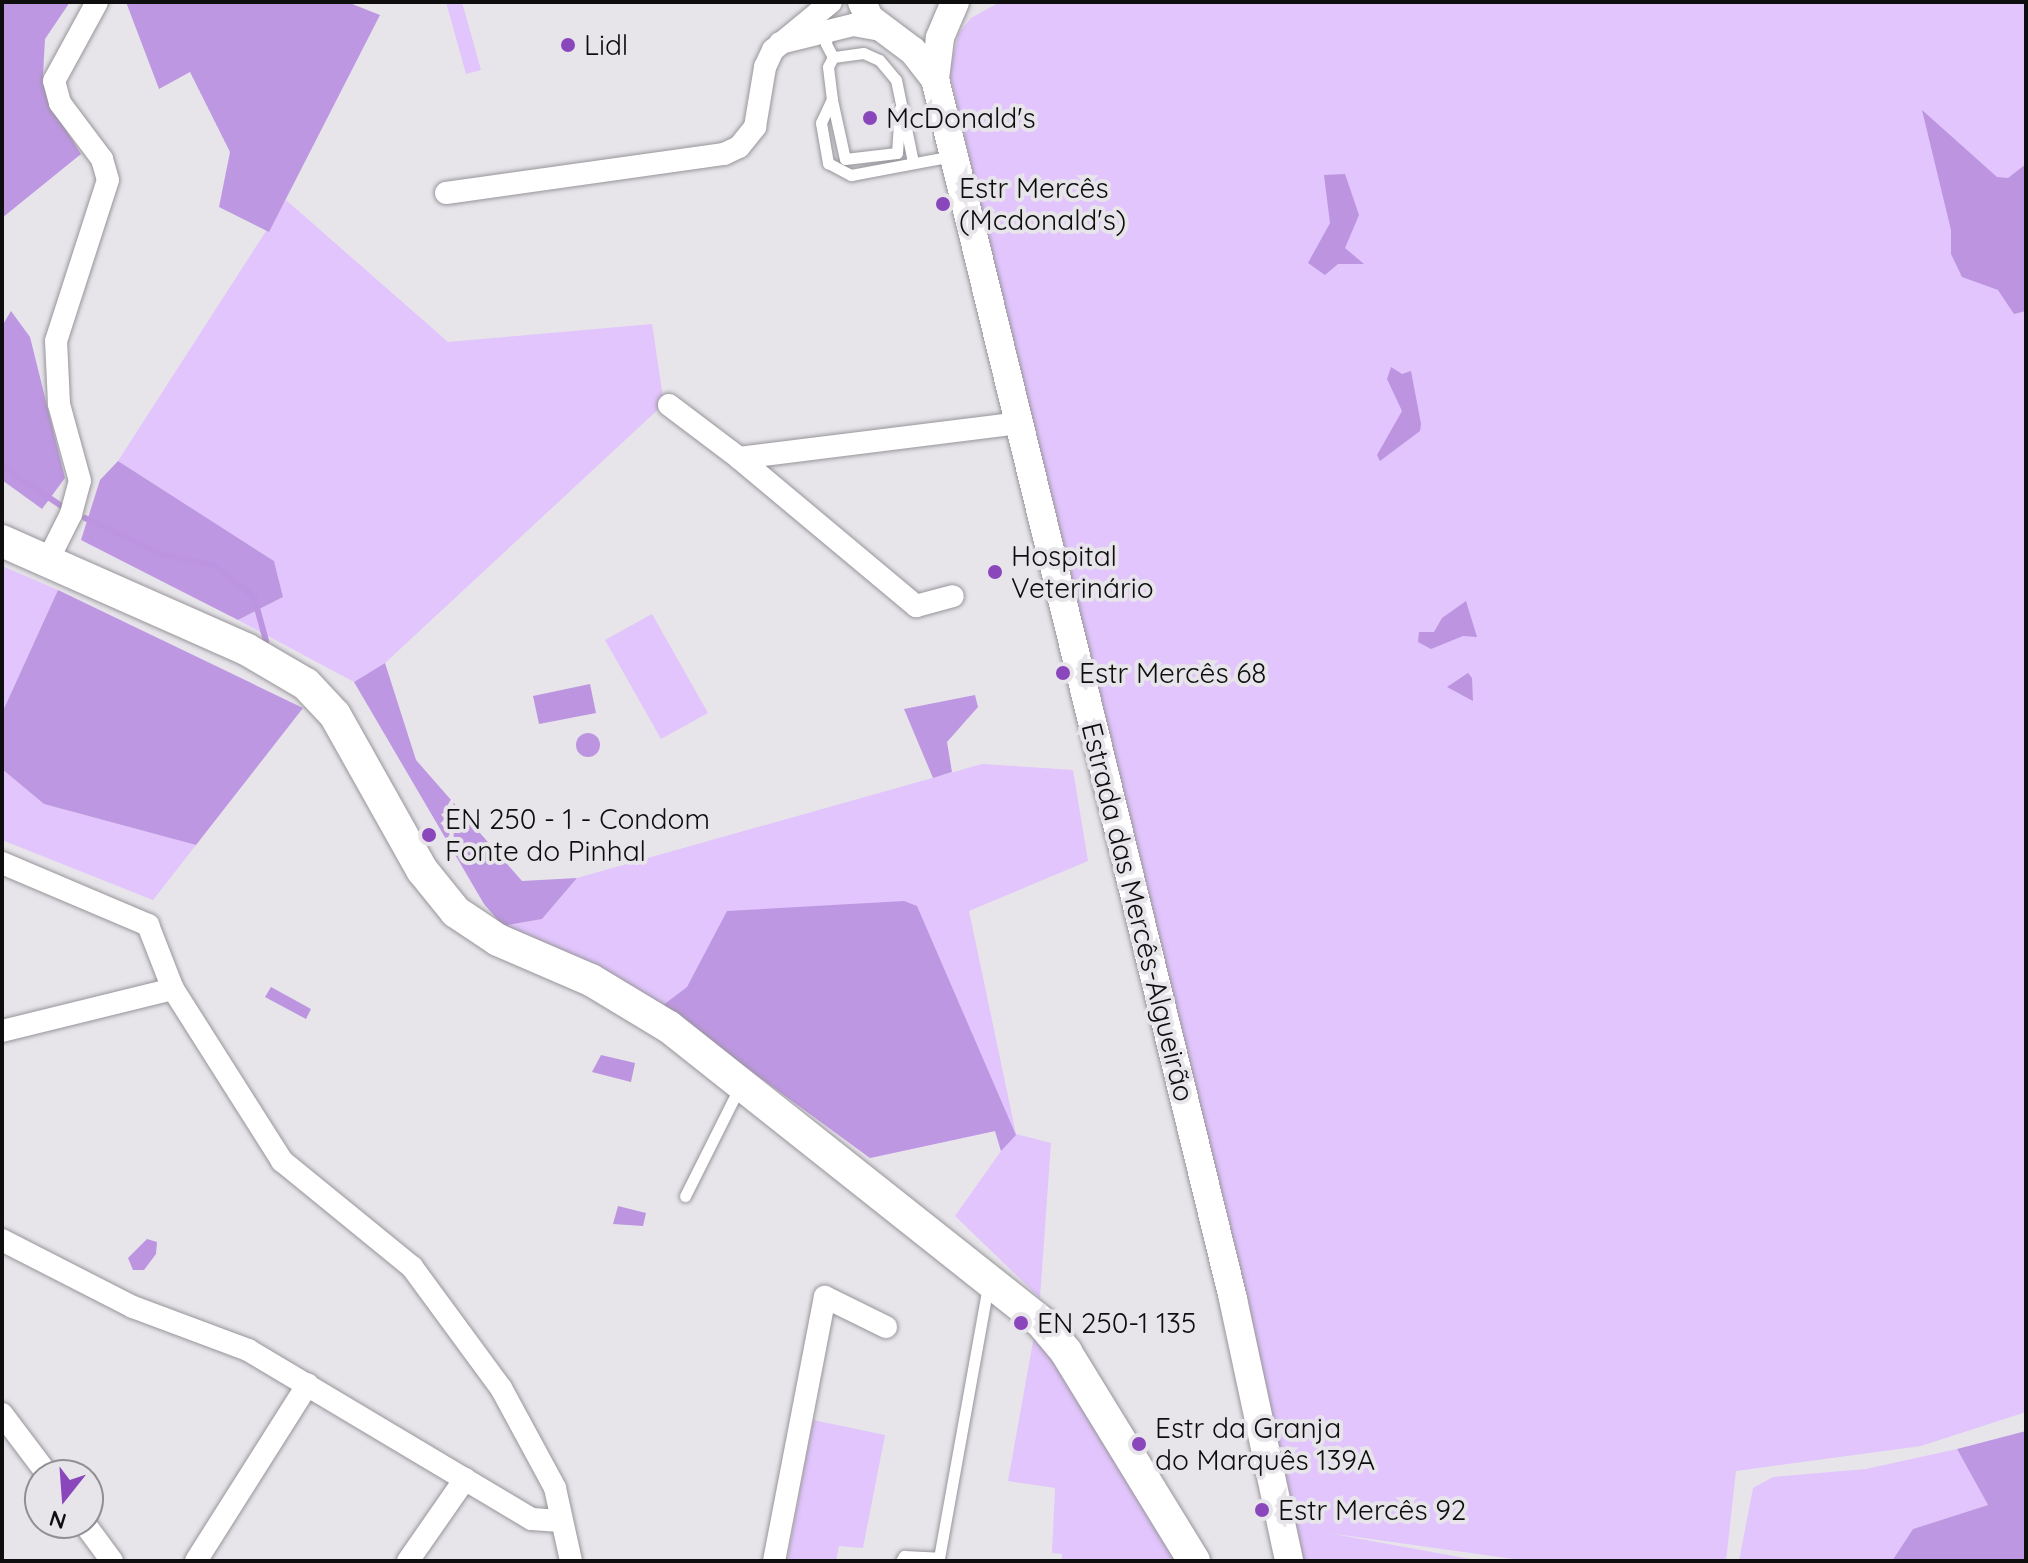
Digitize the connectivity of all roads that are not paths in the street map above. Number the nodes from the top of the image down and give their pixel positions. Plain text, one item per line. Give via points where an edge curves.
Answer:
1 (97, 2) edge
2 (831, 2) edge
3 (862, 2) edge
4 (955, 10) edge
5 (827, 31) junction
6 (888, 33) junction
7 (779, 44) junction
8 (833, 57) junction
9 (935, 79) junction
10 (832, 99) junction
11 (901, 103) junction
12 (953, 156) junction
13 (913, 162) junction
14 (446, 193) dead end
15 (669, 405) dead end
16 (1019, 423) junction
17 (739, 458) junction
18 (2, 541) edge
19 (47, 562) junction
20 (953, 596) dead end
21 (2, 863) edge
22 (173, 989) junction
23 (2, 1031) edge
24 (741, 1084) junction
25 (685, 1196) dead end
26 (2, 1240) edge
27 (990, 1278) junction
28 (886, 1327) dead end
29 (308, 1384) junction
30 (2, 1414) edge
31 (36, 1459) edge
32 (465, 1479) junction
33 (560, 1521) junction
34 (96, 1539) edge
35 (112, 1561) edge
36 (196, 1561) edge
37 (408, 1561) edge
38 (571, 1561) edge
39 (774, 1561) edge
40 (901, 1561) edge
41 (1194, 1561) edge
42 (1289, 1561) edge

1 - 19 street via 54,81 60,103 102,159 108,180 56,341 59,404 80,481 71,514
2 - 7 street
3 - 6 street
4 - 6 street, Estrada das Mercês-Algueirão via 923,37
4 - 9 street, Estrada das Mercês-Algueirão
5 - 6 street via 853,25
5 - 7 street
5 - 8 lane
6 - 9 street
7 - 14 street via 765,67 755,127 739,147 724,154
8 - 10 lane via 828,67
8 - 11 lane via 863,53 879,60 896,80
9 - 12 street, Estrada das Mercês-Algueirão
10 - 11 lane via 845,159 897,153
10 - 13 lane via 821,123 828,163 851,175
11 - 13 lane
12 - 13 lane
12 - 16 street, Estrada das Mercês-Algueirão
15 - 17 street
16 - 17 street
16 - 42 street, Estrada das Mercês-Algueirão via 1233,1299
17 - 20 street via 916,606
18 - 19 main road
19 - 24 main road via 246,649 306,684 341,724 422,870 456,912 498,940 640,1007
21 - 22 street via 148,925
22 - 23 street
22 - 33 street via 282,1161 412,1267 501,1388 555,1488
24 - 25 lane
24 - 27 main road
26 - 29 street via 83,1284 248,1350
27 - 40 lane via 939,1558 904,1556
27 - 41 main road via 1066,1352
28 - 39 street via 825,1297
29 - 32 street
29 - 36 street
30 - 31 street
32 - 33 street via 532,1519
32 - 37 street
33 - 38 street
34 - 35 street

